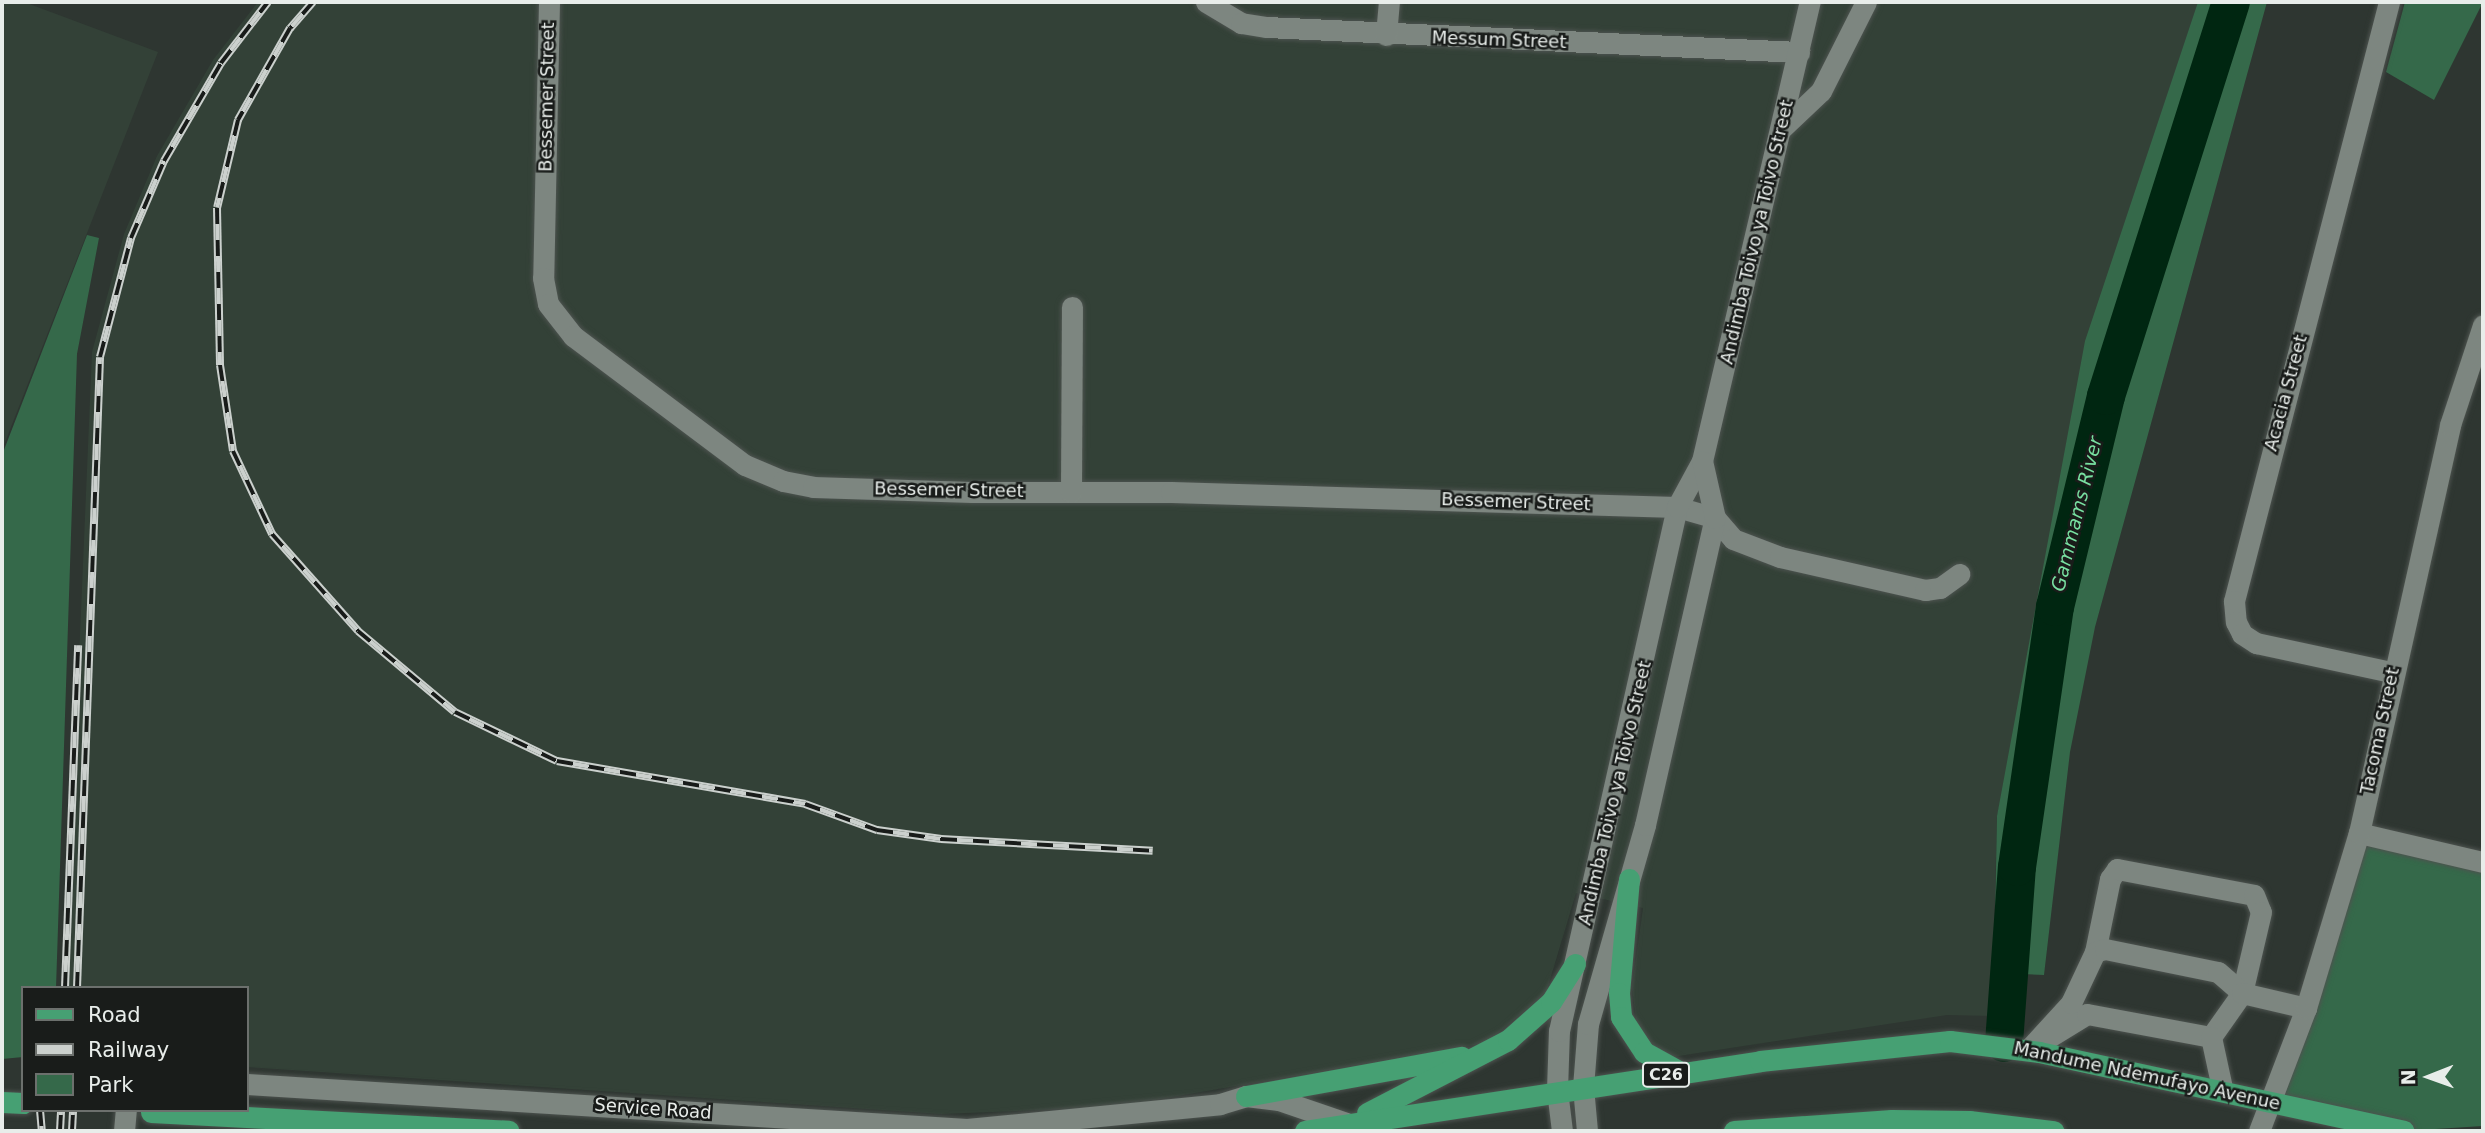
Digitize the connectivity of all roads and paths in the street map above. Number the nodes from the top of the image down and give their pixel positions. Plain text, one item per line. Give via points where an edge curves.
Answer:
1 (550, 2) edge
2 (1206, 2) edge
3 (1389, 2) edge
4 (1810, 2) edge
5 (1866, 2) edge
6 (2389, 2) edge
7 (1386, 35) junction
8 (1799, 52) junction
9 (1781, 129) junction
10 (1072, 307) dead end
11 (2483, 326) edge
12 (2473, 383) edge
13 (1702, 461) junction
14 (1071, 492) junction
15 (1677, 507) junction
16 (1715, 518) junction
17 (1959, 574) dead end
18 (2392, 673) junction
19 (2359, 832) junction
20 (2483, 862) edge
21 (1629, 878) junction
22 (2095, 952) junction
23 (1574, 964) junction
24 (2242, 993) junction
25 (2306, 1008) junction
26 (2211, 1037) junction
27 (2028, 1050) junction
28 (1484, 1053) junction
29 (1682, 1073) junction
30 (248, 1084) edge
31 (1583, 1087) junction
32 (2222, 1088) junction
33 (1556, 1090) junction
34 (1246, 1096) junction
35 (2, 1102) edge
36 (2271, 1102) junction
37 (21, 1103) edge
38 (126, 1112) edge
39 (151, 1112) edge
40 (1969, 1121) junction
41 (1346, 1123) junction
42 (2046, 1130) edge
43 (124, 1131) edge
44 (508, 1131) edge
45 (1305, 1131) edge
46 (1562, 1131) edge
47 (1587, 1131) edge
48 (1734, 1131) edge
49 (1947, 1131) edge
50 (2259, 1131) edge
51 (2404, 1131) edge

1 - 14 street, Bessemer Street via 543,278 548,304 573,337 745,465 783,481 813,487
2 - 7 street, Messum Street via 1241,23
3 - 7 street
4 - 8 street, Andimba Toivo ya Toivo Street
5 - 9 street via 1821,90
6 - 18 street, Acacia Street via 2234,601 2242,634 2256,643
7 - 8 street, Messum Street
8 - 9 street, Andimba Toivo ya Toivo Street
9 - 13 street, Andimba Toivo ya Toivo Street
10 - 14 street
11 - 12 street, Tacoma Street
12 - 18 street, Tacoma Street
13 - 15 street, Andimba Toivo ya Toivo Street
13 - 16 street, Andimba Toivo ya Toivo Street
14 - 15 street, Bessemer Street
15 - 16 street, Bessemer Street
15 - 23 street, Andimba Toivo ya Toivo Street
16 - 17 street via 1733,539 1748,547 1884,581 1932,590
16 - 21 street, Andimba Toivo ya Toivo Street
18 - 19 street, Tacoma Street
19 - 20 street
19 - 25 street, Tacoma Street
21 - 29 main road via 1621,1017 1644,1052
21 - 31 street, Andimba Toivo ya Toivo Street via 1588,1024
22 - 24 street via 2105,949 2218,972
22 - 24 street via 2110,878 2117,869 2254,895 2261,912
22 - 27 street via 2071,1003
23 - 28 main road via 1551,1002 1529,1024
23 - 33 street, Andimba Toivo ya Toivo Street via 1559,1031
24 - 25 street
24 - 26 street
25 - 36 street, Tacoma Street
26 - 27 street via 2087,1014
26 - 32 street
27 - 29 main road, Mandume Ndemufayo Avenue / C26 via 1950,1041 1898,1044
27 - 32 main road, Mandume Ndemufayo Avenue / C26
28 - 34 main road
28 - 41 main road
29 - 31 main road, Mandume Ndemufayo Avenue / C26
30 - 34 street, Service Road via 967,1129 1220,1104
31 - 33 main road, Mandume Ndemufayo Avenue / C26
31 - 47 street, Andimba Toivo ya Toivo Street
32 - 36 main road, Mandume Ndemufayo Avenue / C26
33 - 41 main road, Mandume Ndemufayo Avenue / C26
33 - 46 street, Andimba Toivo ya Toivo Street
34 - 41 street, Service Road via 1279,1100
35 - 37 main road
36 - 50 street, Tacoma Street
36 - 51 main road, Mandume Ndemufayo Avenue / C26
38 - 43 street
39 - 44 main road
40 - 42 main road
40 - 48 main road via 1842,1121
40 - 49 street
41 - 45 main road, Mandume Ndemufayo Avenue / C26

